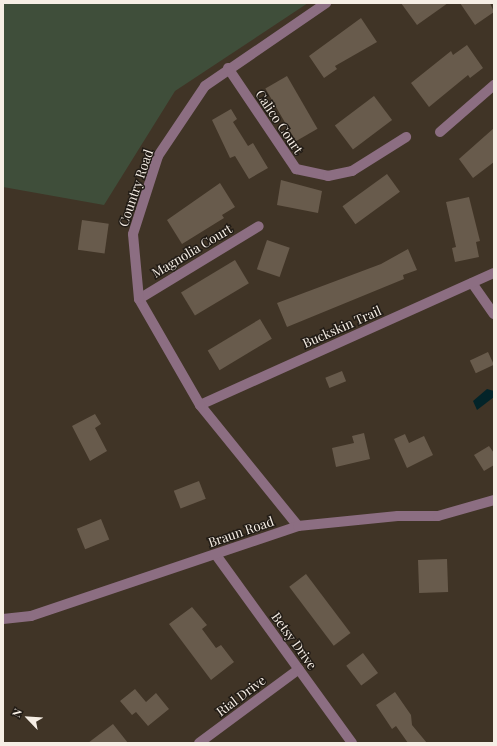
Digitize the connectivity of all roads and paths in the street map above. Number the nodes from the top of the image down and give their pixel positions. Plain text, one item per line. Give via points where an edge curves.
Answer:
1 (326, 3) edge
2 (228, 68) junction
3 (494, 85) edge
4 (440, 132) dead end
5 (406, 137) dead end
6 (259, 226) dead end
7 (494, 273) edge
8 (472, 283) junction
9 (139, 299) junction
10 (494, 314) edge
11 (200, 405) junction
12 (494, 500) edge
13 (298, 526) junction
14 (216, 555) junction
15 (3, 619) edge
16 (298, 669) junction
17 (199, 743) edge
18 (352, 743) edge

1 - 2 street, Country Road
2 - 5 street, Calico Court via 296,170 328,176 352,171
2 - 9 street, Country Road via 205,86 158,156 133,234
3 - 4 street
6 - 9 street, Magnolia Court
7 - 8 street, Buckskin Trail
8 - 10 street
8 - 11 street, Buckskin Trail
9 - 11 street, Country Road
11 - 13 street, Country Road
12 - 13 street, Braun Road via 438,516 398,516
13 - 14 street, Braun Road
14 - 15 street, Braun Road via 31,616
14 - 16 street, Betsy Drive
16 - 17 street, Rial Drive
16 - 18 street, Betsy Drive

